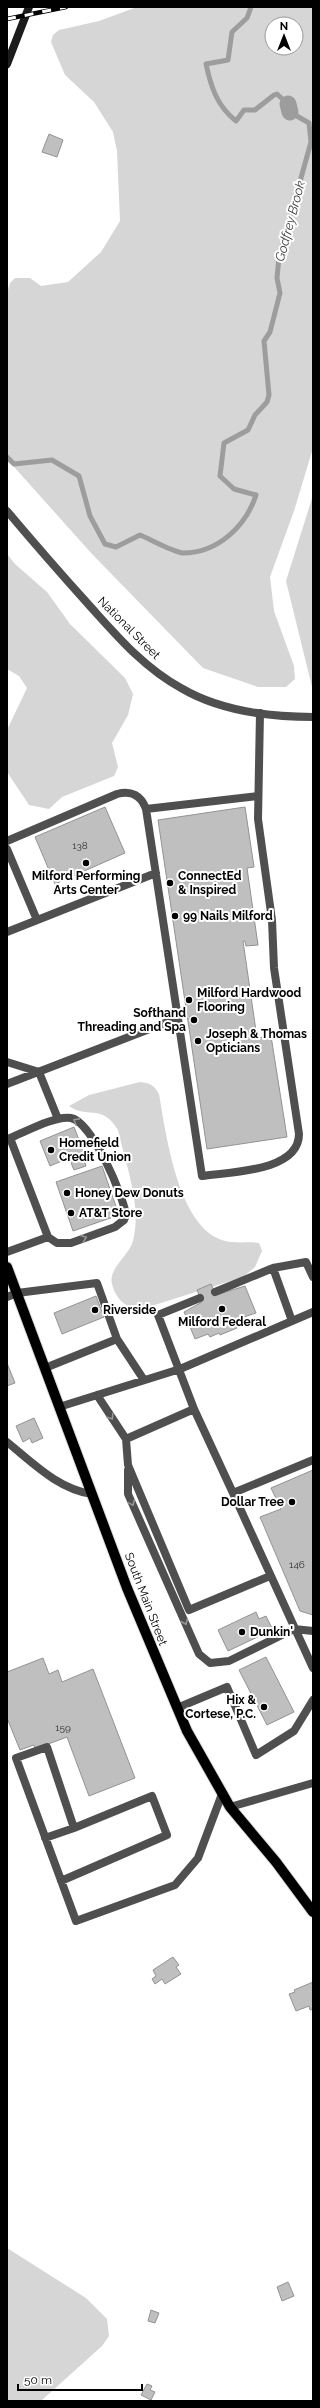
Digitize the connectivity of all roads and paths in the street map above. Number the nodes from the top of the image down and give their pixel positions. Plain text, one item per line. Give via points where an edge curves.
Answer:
1 (29, 7) edge
2 (7, 64) edge
3 (7, 511) edge
4 (260, 713) junction
5 (313, 717) edge
6 (258, 796) junction
7 (146, 809) junction
8 (7, 841) edge
9 (7, 849) edge
10 (156, 873) junction
11 (37, 920) junction
12 (7, 932) edge
13 (178, 1018) junction
14 (7, 1062) edge
15 (39, 1072) junction
16 (7, 1084) edge
17 (58, 1119) junction
18 (48, 1238) junction
19 (7, 1252) edge
20 (7, 1267) edge
21 (273, 1268) junction
22 (313, 1277) edge
23 (215, 1292) dead end
24 (12, 1295) edge
25 (200, 1298) dead end
26 (313, 1312) edge
27 (292, 1321) junction
28 (118, 1339) junction
29 (45, 1368) junction
30 (180, 1368) junction
31 (144, 1380) junction
32 (97, 1395) junction
33 (60, 1407) junction
34 (194, 1409) junction
35 (126, 1439) junction
36 (7, 1442) edge
37 (313, 1460) edge
38 (128, 1465) junction
39 (234, 1493) junction
40 (92, 1494) junction
41 (270, 1576) junction
42 (294, 1629) junction
43 (313, 1631) edge
44 (313, 1668) edge
45 (313, 1700) edge
46 (176, 1708) junction
47 (313, 1783) edge
48 (222, 1794) junction
49 (230, 1807) junction
50 (74, 1828) junction
51 (45, 1838) junction
52 (61, 1882) junction
53 (313, 1912) edge

1 - 2 main road
3 - 4 street, National Street via 56,569 140,660 181,689 235,709
4 - 5 street, National Street
4 - 6 street
6 - 7 street
6 - 13 street via 258,819 272,920 274,968 299,1134 297,1144 287,1157 274,1164 202,1176
7 - 8 street via 138,796 129,792 117,794
7 - 10 street
9 - 11 street
10 - 11 street
10 - 13 street
11 - 12 street
13 - 15 street
14 - 15 street
15 - 16 street
15 - 17 street
17 - 18 street via 10,1138
18 -> 17 street via 57,1243 71,1243 121,1224 126,1215 108,1164 85,1128 76,1120
18 - 19 street
20 - 24 main road, South Main Street
21 - 22 street via 306,1262
21 - 23 street
21 - 27 street
24 - 28 street via 97,1283
24 - 29 main road, South Main Street
25 - 30 street via 158,1315
26 - 27 street
27 - 30 street
28 - 29 street
28 - 31 street
29 - 33 main road, South Main Street
30 - 31 street
30 - 34 street
31 - 32 street
32 - 33 street
32 -> 35 street
33 - 40 main road, South Main Street
34 - 35 street
34 - 39 street
35 - 38 street
36 - 40 street via 60,1483 73,1490
37 - 39 street
38 - 41 street via 189,1610
38 -> 42 street via 128,1494 199,1654 210,1663 229,1662
39 - 41 street
40 - 46 main road, South Main Street via 144,1632
41 - 42 street
42 - 43 street
42 - 44 street
45 - 46 street via 294,1731 256,1755 227,1686
46 - 48 main road, South Main Street
47 - 49 street
48 - 49 main road, South Main Street
48 - 52 street via 198,1858 175,1885 76,1921
49 - 53 main road, South Main Street
50 - 51 street
50 - 51 street via 47,1747 16,1758
50 - 52 street via 152,1796 167,1835
51 - 52 street

